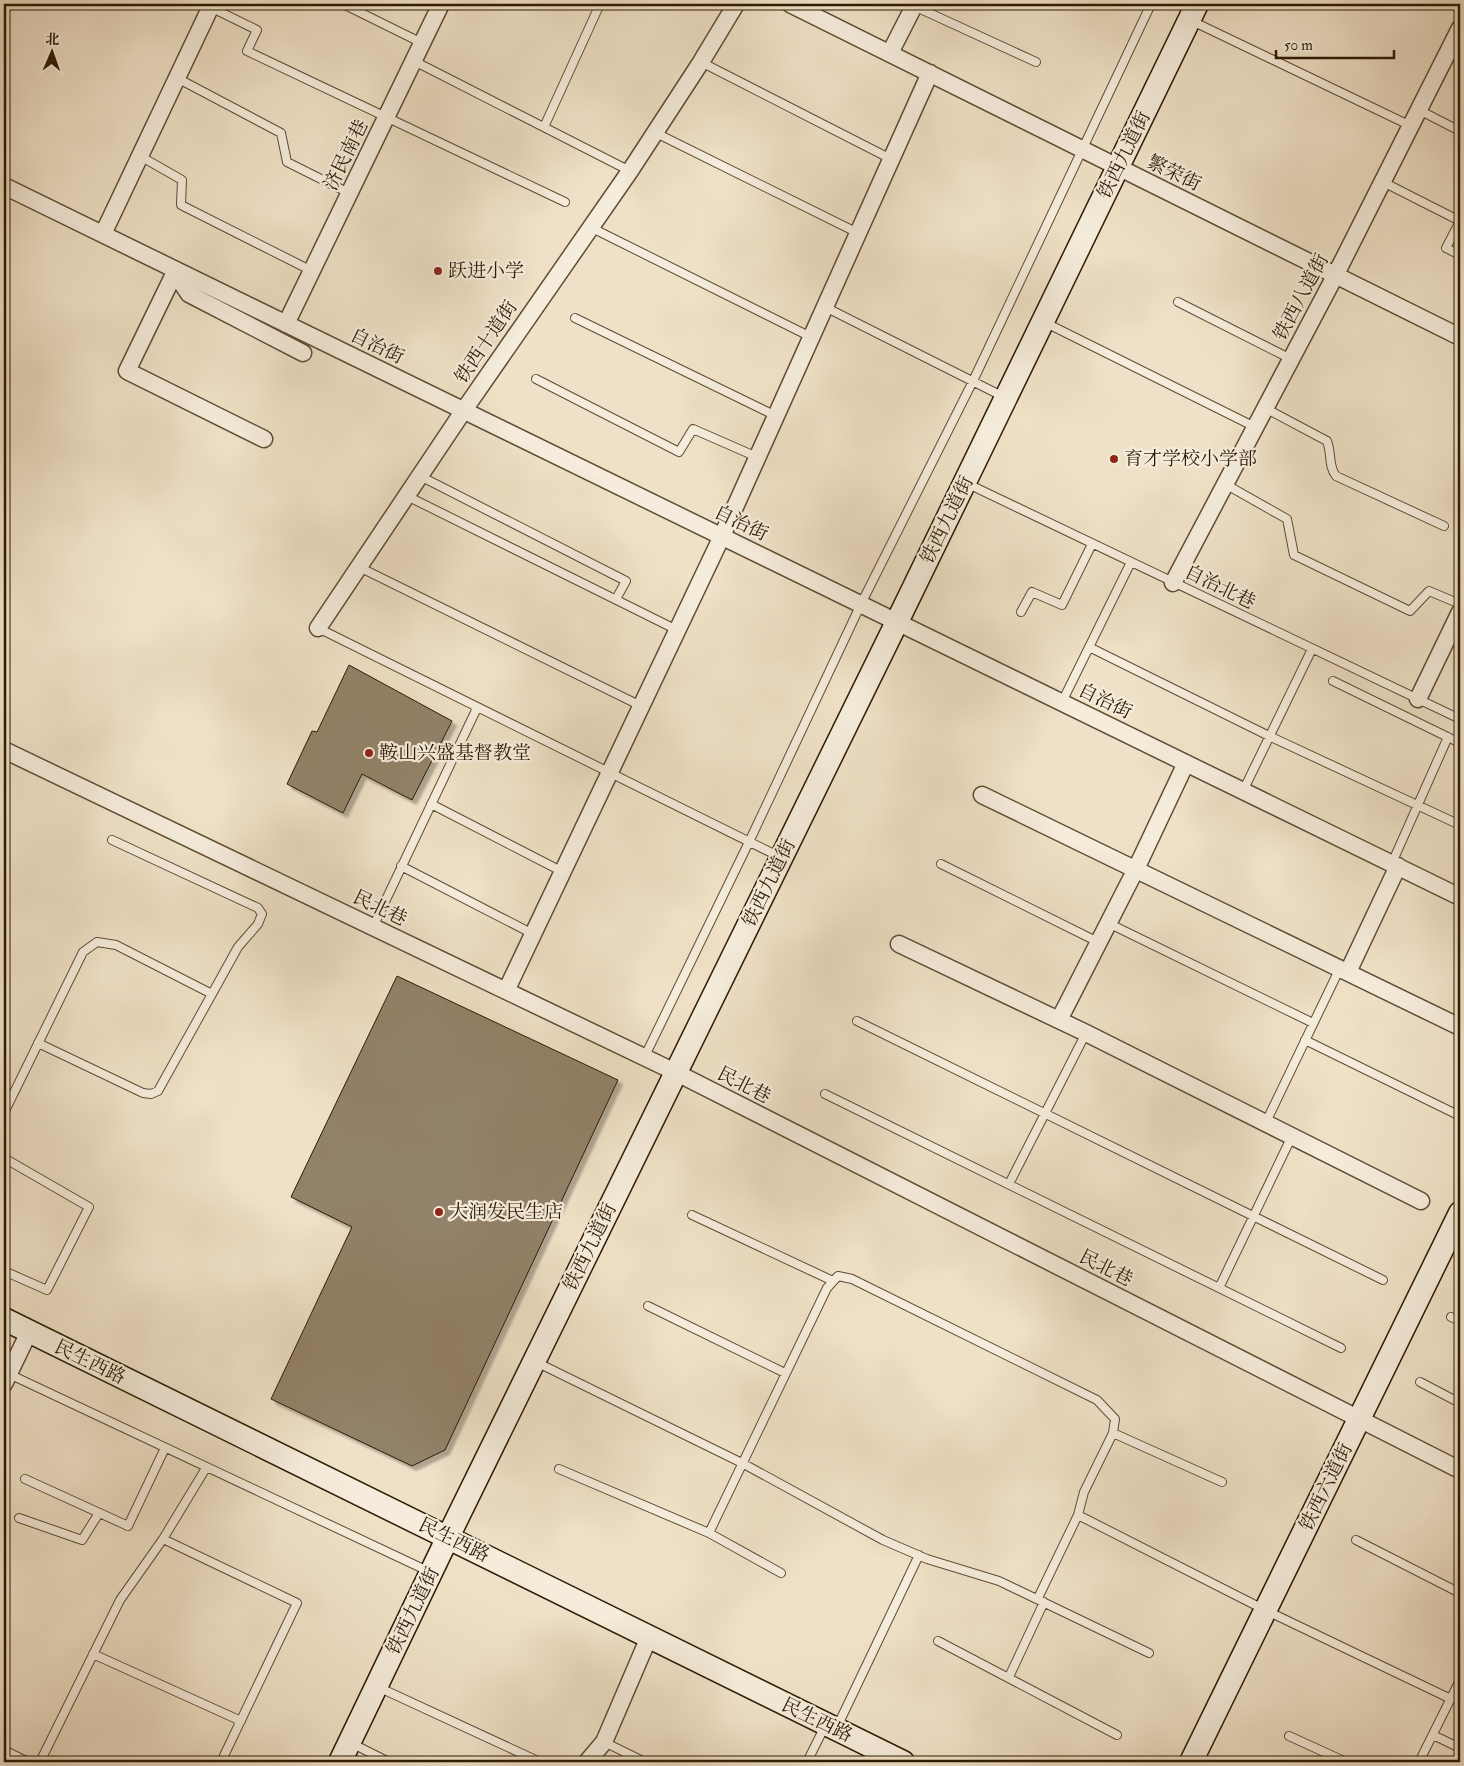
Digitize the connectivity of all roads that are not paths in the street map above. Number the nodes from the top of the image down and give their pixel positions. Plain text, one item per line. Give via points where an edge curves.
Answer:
1 (343, 4) edge
2 (441, 4) edge
3 (600, 4) edge
4 (736, 4) edge
5 (790, 4) edge
6 (913, 4) edge
7 (1150, 4) edge
8 (211, 5) edge
9 (1194, 12) edge
10 (1460, 28) edge
11 (422, 43) junction
12 (890, 53) junction
13 (414, 61) junction
14 (701, 62) junction
15 (1036, 62) dead end
16 (930, 73) junction
17 (177, 78) junction
18 (1418, 110) junction
19 (386, 118) junction
20 (1411, 126) junction
21 (544, 127) junction
22 (1460, 131) edge
23 (656, 132) junction
24 (1080, 149) junction
25 (140, 156) junction
26 (891, 160) junction
27 (1118, 168) junction
28 (630, 171) junction
29 (1383, 182) junction
30 (4, 186) edge
31 (349, 193) junction
32 (565, 202) dead end
33 (590, 227) junction
34 (858, 233) junction
35 (103, 234) junction
36 (1460, 255) edge
37 (176, 271) junction
38 (312, 271) junction
39 (1336, 276) junction
40 (1178, 302) dead end
41 (825, 307) junction
42 (575, 318) dead end
43 (1043, 322) junction
44 (286, 324) junction
45 (811, 337) junction
46 (1460, 337) edge
47 (303, 354) dead end
48 (1292, 359) junction
49 (536, 379) dead end
50 (973, 381) junction
51 (1006, 398) junction
52 (1265, 408) junction
53 (464, 410) junction
54 (776, 416) junction
55 (1255, 427) junction
56 (264, 439) dead end
57 (758, 457) junction
58 (420, 476) junction
59 (965, 483) junction
60 (1225, 484) junction
61 (407, 496) junction
62 (1444, 526) dead end
63 (722, 536) junction
64 (1092, 544) junction
65 (1131, 562) junction
66 (359, 567) junction
67 (1173, 583) junction
68 (616, 599) junction
69 (860, 604) junction
70 (1460, 604) edge
71 (1021, 612) dead end
72 (1460, 612) edge
73 (898, 622) junction
74 (318, 628) joint
75 (677, 630) junction
76 (1089, 647) junction
77 (1312, 649) junction
78 (1333, 681) dead end
79 (1418, 699) junction
80 (1062, 702) junction
81 (641, 706) junction
82 (477, 708) junction
83 (1460, 719) edge
84 (1269, 736) junction
85 (1448, 737) junction
86 (1460, 743) edge
87 (4, 750) edge
88 (1186, 763) junction
89 (609, 774) junction
90 (1243, 791) junction
91 (982, 795) dead end
92 (431, 804) junction
93 (1418, 805) junction
94 (1460, 825) edge
95 (112, 840) dead end
96 (749, 842) junction
97 (781, 858) junction
98 (941, 864) dead end
99 (1395, 865) junction
100 (402, 866) junction
101 (1136, 869) junction
102 (563, 872) junction
103 (1460, 897) edge
104 (1108, 923) junction
105 (373, 927) junction
106 (533, 934) junction
107 (1098, 942) junction
108 (899, 944) dead end
109 (1344, 970) junction
110 (506, 991) junction
111 (212, 994) junction
112 (857, 1020) dead end
113 (1059, 1020) junction
114 (1313, 1024) junction
115 (1460, 1027) edge
116 (1086, 1033) junction
117 (1306, 1040) junction
118 (38, 1043) junction
119 (644, 1058) junction
120 (676, 1073) junction
121 (825, 1094) dead end
122 (4, 1113) edge
123 (1045, 1113) junction
124 (1460, 1116) edge
125 (1266, 1122) junction
126 (1292, 1136) junction
127 (4, 1158) edge
128 (1009, 1184) junction
129 (1421, 1201) dead end
130 (1460, 1213) edge
131 (692, 1214) dead end
132 (1252, 1216) junction
133 (4, 1271) edge
134 (1383, 1280) dead end
135 (833, 1281) junction
136 (1219, 1288) junction
137 (648, 1306) dead end
138 (1451, 1317) dead end
139 (4, 1320) edge
140 (1460, 1321) edge
141 (30, 1332) junction
142 (1340, 1348) dead end
143 (534, 1361) junction
144 (786, 1373) junction
145 (6, 1379) edge
146 (1420, 1382) dead end
147 (1460, 1403) edge
148 (1359, 1419) junction
149 (1114, 1433) junction
150 (165, 1448) junction
151 (742, 1463) junction
152 (206, 1468) junction
153 (559, 1469) dead end
154 (1460, 1470) edge
155 (25, 1479) dead end
156 (1222, 1482) dead end
157 (99, 1513) junction
158 (1078, 1515) junction
159 (19, 1518) dead end
160 (710, 1533) junction
161 (448, 1537) junction
162 (163, 1539) junction
163 (1356, 1540) dead end
164 (919, 1555) junction
165 (431, 1572) junction
166 (781, 1573) dead end
167 (1460, 1593) edge
168 (1041, 1600) junction
169 (1266, 1610) junction
170 (649, 1637) junction
171 (938, 1641) dead end
172 (93, 1654) junction
173 (1150, 1654) dead end
174 (1009, 1677) junction
175 (1460, 1680) edge
176 (376, 1686) junction
177 (1451, 1699) junction
178 (241, 1721) junction
179 (831, 1727) junction
180 (1116, 1735) dead end
181 (1433, 1735) junction
182 (1289, 1736) dead end
183 (350, 1742) junction
184 (604, 1742) junction
185 (1460, 1748) edge
186 (4, 1750) edge
187 (28, 1762) edge
188 (40, 1762) edge
189 (221, 1762) edge
190 (340, 1762) edge
191 (390, 1762) edge
192 (540, 1762) edge
193 (587, 1762) edge
194 (645, 1762) edge
195 (807, 1762) edge
196 (903, 1762) edge
197 (1191, 1762) edge
198 (1346, 1762) edge
199 (1420, 1762) edge

1 - 11 lane
2 - 11 street, 济民南巷
3 - 21 lane
4 - 14 street, 铁西十道街
5 - 12 street, 繁荣街
6 - 12 street
6 - 15 lane
7 - 24 lane
8 - 17 street
8 - 19 lane via 256,30 247,51
9 - 20 lane
9 - 27 main road, 铁西九道街
10 - 18 street, 铁西八道街
11 - 13 street, 济民南巷
12 - 16 street, 繁荣街
13 - 19 street, 济民南巷
13 - 21 lane
14 - 23 street, 铁西十道街
14 - 26 lane
16 - 24 street, 繁荣街
16 - 26 street
17 - 25 street
17 - 31 lane via 281,133 287,162
18 - 20 street, 铁西八道街
18 - 22 lane
19 - 31 street, 济民南巷
19 - 32 lane
20 - 29 street, 铁西八道街
21 - 28 lane
23 - 28 street, 铁西十道街
23 - 34 lane
24 - 27 street, 繁荣街
24 - 50 lane
25 - 35 street
25 - 38 lane via 182,180 181,205
26 - 34 street
27 - 39 street, 繁荣街
27 - 43 main road, 铁西九道街
28 - 33 street, 铁西十道街
29 - 36 lane via 1460,221 1446,248
29 - 39 street, 铁西八道街
30 - 35 street, 自治街
31 - 38 street, 济民南巷
33 - 45 lane
33 - 53 street, 铁西十道街
34 - 41 street
35 - 37 street, 自治街
37 - 44 street, 自治街
37 - 47 street via 188,294
37 - 56 street via 127,370
38 - 44 street, 济民南巷
39 - 46 street, 繁荣街
39 - 48 street, 铁西八道街
40 - 48 lane
41 - 45 street
41 - 50 lane
42 - 54 lane
43 - 51 main road, 铁西九道街
43 - 55 lane
44 - 53 street, 自治街
45 - 54 street
48 - 52 street, 铁西八道街
49 - 57 lane via 679,452 693,429
50 - 51 lane
50 - 69 lane
51 - 59 main road, 铁西九道街
52 - 55 street, 铁西八道街
52 - 62 lane via 1327,440 1332,452 1331,470 1336,476
53 - 58 street, 铁西十道街
53 - 63 street, 自治街
54 - 57 street
55 - 60 street, 铁西八道街
57 - 63 street
58 - 61 street, 铁西十道街
58 - 68 lane via 626,581
59 - 64 lane, 自治北巷
59 - 73 main road, 铁西九道街
60 - 67 street, 铁西八道街
60 - 70 lane via 1287,519 1294,555 1410,611 1429,591
61 - 66 street, 铁西十道街
61 - 68 lane
63 - 69 street, 自治街
63 - 75 street
64 - 65 lane, 自治北巷
64 - 71 lane via 1062,605 1032,592
65 - 67 lane, 自治北巷
65 - 76 lane
66 - 74 street, 铁西十道街
66 - 81 lane
67 - 77 lane, 自治北巷
68 - 75 lane
69 - 73 street, 自治街
69 - 96 lane
72 - 79 street
73 - 80 street, 自治街
73 - 97 main road, 铁西九道街
74 - 82 lane
75 - 81 street
76 - 80 lane
76 - 84 lane
77 - 79 lane, 自治北巷
77 - 84 lane
78 - 85 lane
79 - 83 lane, 自治北巷
80 - 88 street, 自治街
81 - 89 street
82 - 89 lane
82 - 92 lane
84 - 90 lane
84 - 93 lane
85 - 86 lane
85 - 93 lane
87 - 105 street, 民北巷
88 - 90 street, 自治街
88 - 101 street
89 - 96 lane
89 - 102 street
90 - 99 street, 自治街
91 - 101 street
92 - 100 lane
92 - 102 lane
93 - 94 lane
93 - 99 lane
95 - 111 lane via 258,908 262,914 258,924 238,947
96 - 97 lane
96 - 119 lane
97 - 120 main road, 铁西九道街
98 - 107 lane
99 - 103 street, 自治街
99 - 109 street
100 - 105 lane
100 - 106 lane
101 - 104 street
101 - 109 street
102 - 106 street
104 - 107 street
104 - 114 lane
105 - 110 street, 民北巷
106 - 110 street
107 - 113 street
108 - 113 street
109 - 114 lane
109 - 115 street
110 - 119 street, 民北巷
111 - 118 lane via 158,1090 151,1094
111 - 118 lane via 116,945 97,942 83,952
112 - 123 lane
113 - 116 street
114 - 117 lane
116 - 123 lane
116 - 125 street
117 - 124 lane
117 - 125 lane
118 - 122 lane
119 - 120 street, 民北巷
120 - 143 main road, 铁西九道街
120 - 148 street, 民北巷
121 - 128 lane
123 - 128 lane
123 - 132 lane
125 - 126 street
126 - 129 street
126 - 132 lane
127 - 133 lane via 89,1207 47,1290
128 - 136 lane
130 - 148 main road, 铁西六道街
131 - 135 lane
132 - 134 lane
132 - 136 lane
135 - 144 lane
135 - 149 lane via 838,1276 852,1279 1097,1400 1114,1419
136 - 142 lane
137 - 144 lane
138 - 140 lane
139 - 141 main road, 民生西路
141 - 145 street
141 - 161 main road, 民生西路
143 - 151 lane
143 - 161 main road, 铁西九道街
144 - 151 lane
145 - 150 lane
146 - 147 lane
148 - 154 street, 民北巷
148 - 169 main road, 铁西六道街
149 - 156 lane
149 - 158 lane via 1084,1492
150 - 152 lane
150 - 157 lane via 128,1526
151 - 160 lane
151 - 164 lane via 883,1540
152 - 162 lane
152 - 165 lane
153 - 160 lane
155 - 157 lane
157 - 159 lane via 82,1540
158 - 168 lane
158 - 169 lane
160 - 166 lane
161 - 165 main road, 铁西九道街
161 - 170 main road, 民生西路
162 - 172 lane via 120,1600
162 - 178 lane via 297,1603
163 - 167 lane
164 - 168 lane via 999,1580
164 - 179 lane
165 - 176 main road, 铁西九道街
168 - 173 lane
168 - 174 lane
169 - 177 lane
169 - 197 main road, 铁西六道街
170 - 179 main road, 民生西路
170 - 184 street
171 - 174 lane
172 - 178 lane
172 - 188 lane
174 - 180 lane
175 - 177 lane
176 - 183 main road, 铁西九道街
176 - 192 lane
177 - 181 lane
178 - 189 lane
179 - 195 lane
179 - 196 main road, 民生西路
181 - 185 lane
181 - 199 lane
182 - 198 lane
183 - 190 main road, 铁西九道街
183 - 191 lane
184 - 193 street
184 - 194 lane
186 - 187 lane

